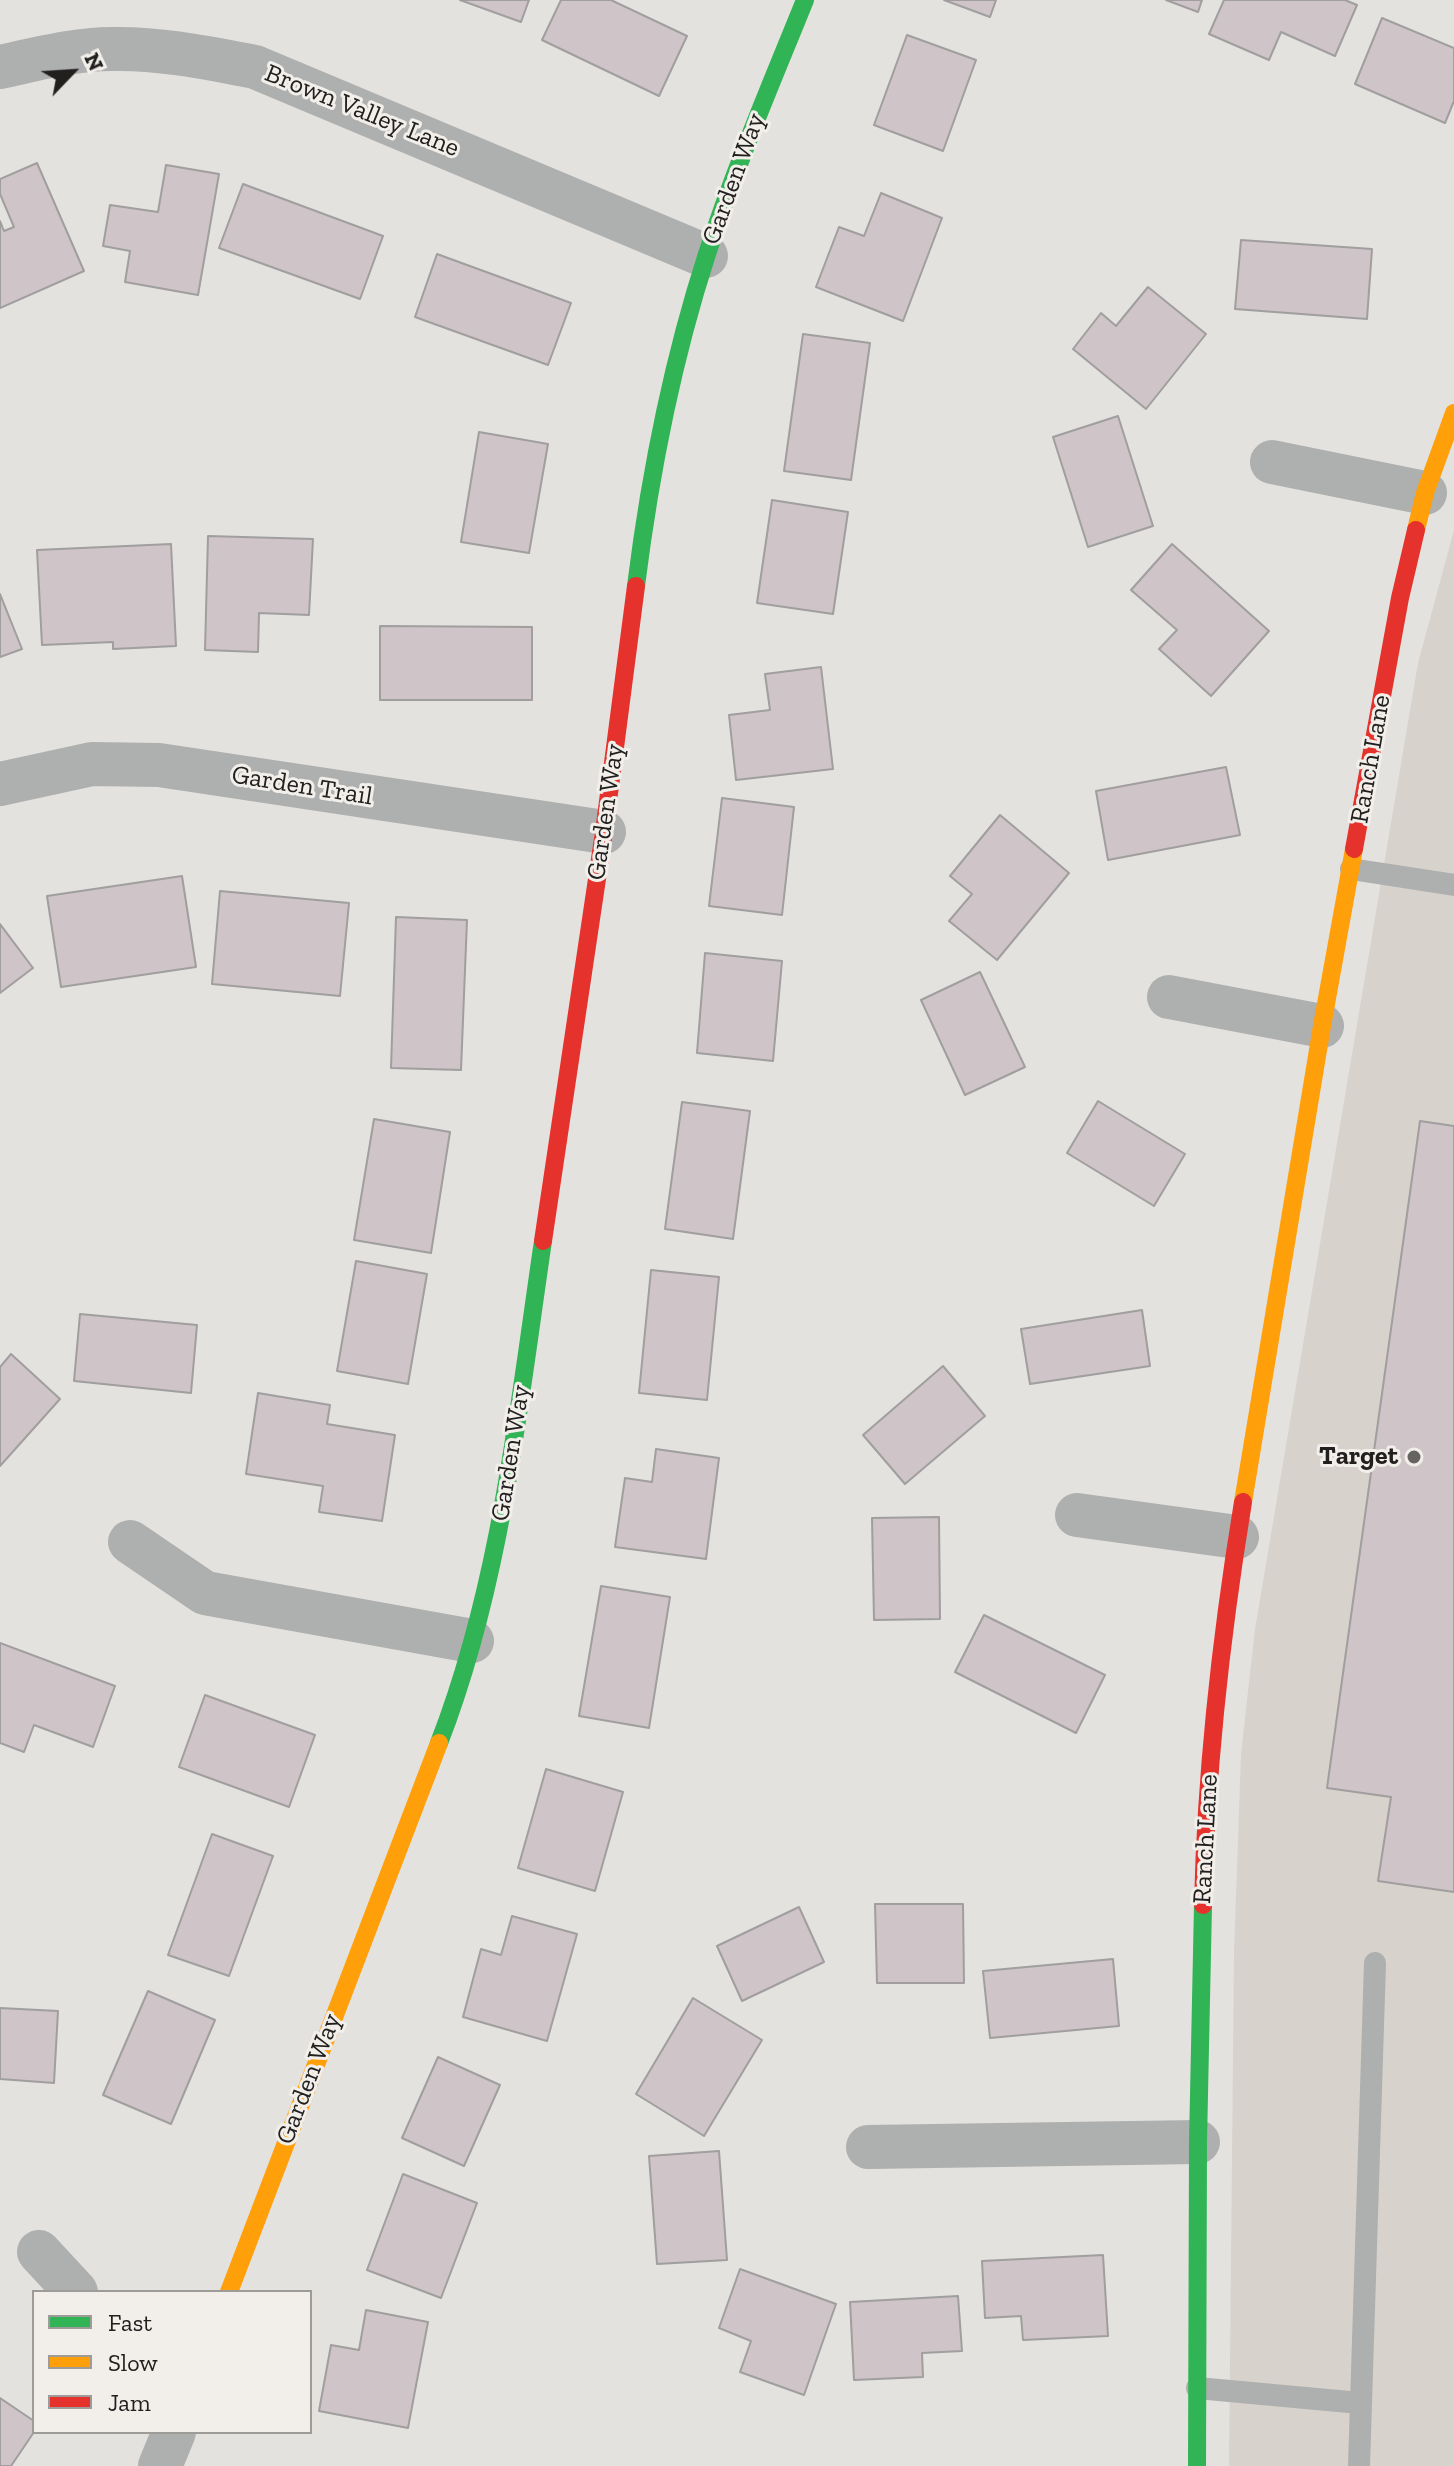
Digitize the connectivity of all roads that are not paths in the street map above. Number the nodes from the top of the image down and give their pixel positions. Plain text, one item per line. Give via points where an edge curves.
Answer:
1 (805, 0) edge
2 (0, 67) edge
3 (706, 256) junction
4 (1454, 413) edge
5 (1272, 462) dead end
6 (1425, 493) junction
7 (0, 784) edge
8 (604, 832) junction
9 (1351, 869) junction
10 (1454, 885) edge
11 (1169, 997) dead end
12 (1322, 1026) junction
13 (1077, 1515) dead end
14 (1237, 1537) junction
15 (130, 1542) dead end
16 (472, 1641) junction
17 (1375, 1963) dead end
18 (1198, 2142) junction
19 (868, 2147) dead end
20 (39, 2252) dead end
21 (74, 2290) edge
22 (230, 2290) edge
23 (1197, 2388) junction
24 (1360, 2403) junction
25 (173, 2434) edge
26 (160, 2466) edge
27 (1197, 2466) edge
28 (1359, 2466) edge

1 - 3 street, Garden Way
2 - 3 street, Brown Valley Lane via 112,49 255,67
3 - 8 street, Garden Way via 663,418 644,520
4 - 6 street, Ranch Lane
5 - 6 street
6 - 9 street, Ranch Lane via 1400,598
7 - 8 street, Garden Trail via 92,764 159,765
8 - 16 street, Garden Way via 502,1517
9 - 10 lane
9 - 12 street, Ranch Lane
11 - 12 street
12 - 14 street, Ranch Lane
13 - 14 street
14 - 18 street, Ranch Lane via 1205,1816
15 - 16 street via 205,1593
16 - 22 street, Garden Way via 450,1715
17 - 24 lane
18 - 19 street
18 - 23 street, Ranch Lane
20 - 21 street
23 - 24 lane
23 - 27 street, Ranch Lane
24 - 28 lane
25 - 26 street

